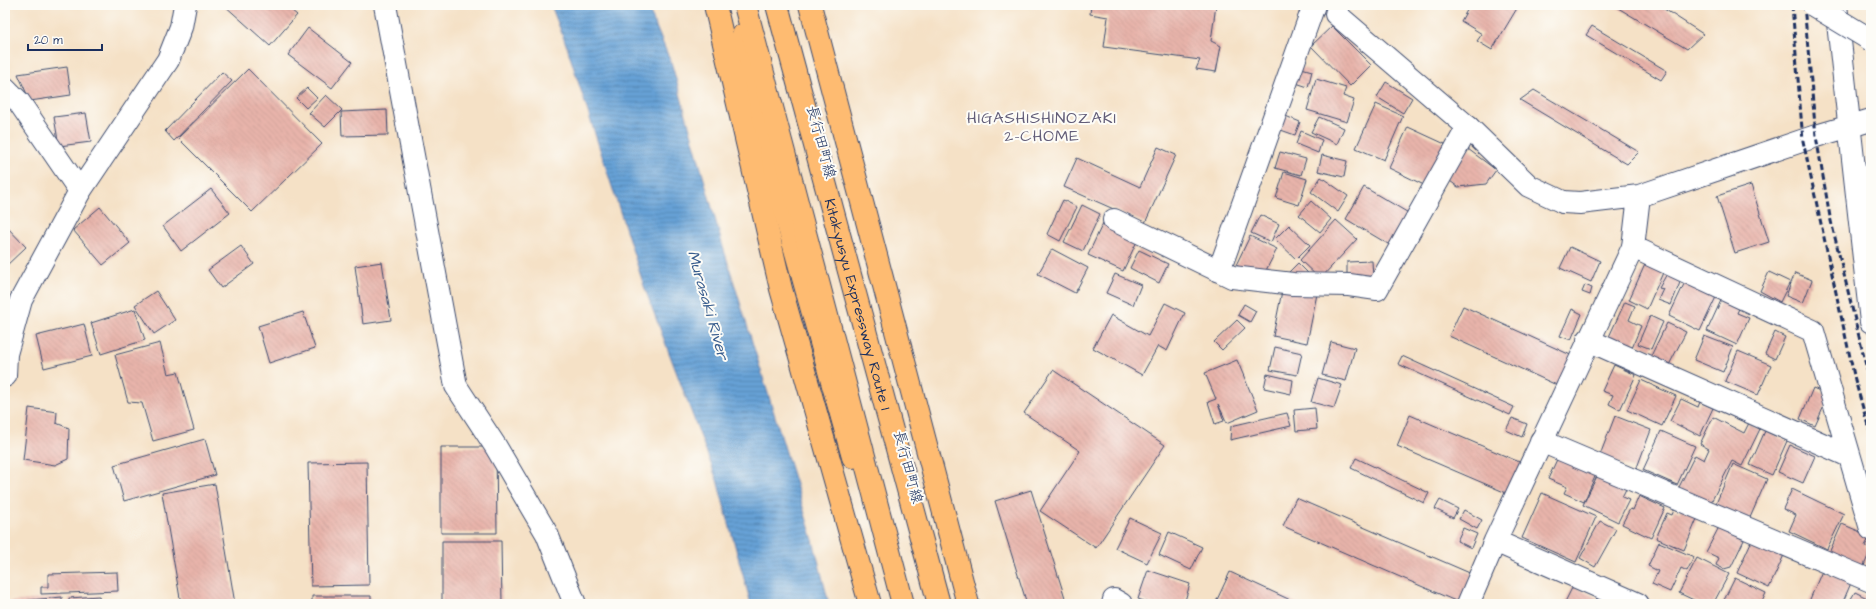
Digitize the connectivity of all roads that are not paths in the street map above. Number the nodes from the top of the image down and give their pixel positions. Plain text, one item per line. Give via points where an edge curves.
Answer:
1 (185, 5) edge
2 (385, 5) edge
3 (715, 5) edge
4 (736, 5) edge
5 (744, 5) edge
6 (777, 5) edge
7 (785, 5) edge
8 (810, 5) edge
9 (1314, 5) edge
10 (1813, 5) edge
11 (1836, 5) edge
12 (1334, 8) edge
13 (1871, 40) edge
14 (5, 88) edge
15 (1871, 120) edge
16 (1850, 126) junction
17 (1468, 127) junction
18 (80, 191) junction
19 (1640, 196) junction
20 (1114, 220) dead end
21 (1633, 247) junction
22 (1219, 271) junction
23 (1871, 322) edge
24 (1588, 340) junction
25 (5, 376) edge
26 (1541, 441) junction
27 (1849, 456) junction
28 (1871, 529) edge
29 (1495, 541) junction
30 (1871, 581) edge
31 (575, 604) edge
32 (870, 604) edge
33 (895, 604) edge
34 (903, 604) edge
35 (939, 604) edge
36 (945, 604) edge
37 (968, 604) edge
38 (1113, 604) edge
39 (1121, 604) edge
40 (1468, 604) edge
41 (1638, 604) edge

1 - 18 street via 181,27 168,60
2 - 31 street via 456,386 496,447 547,534
3 - 32 main road via 781,289
4 - 33 main road via 778,188
5 - 34 main road
6 - 35 main road, Kitakyusyu Expressway Route 1
7 - 36 main road, 長行田町線
8 - 37 main road
9 - 22 street
10 - 13 street, bridge
11 - 16 street
12 - 17 street
14 - 18 street via 19,102
15 - 16 street
16 - 19 street
16 - 23 street
17 - 19 street via 1529,186 1563,202 1580,203
17 - 22 street via 1377,289 1349,285 1293,284 1232,277
18 - 25 street via 21,300 6,354
19 - 21 street
20 - 22 street
21 - 24 street
21 - 27 street via 1813,331
24 - 26 street
24 - 27 street
26 - 29 street
26 - 30 street
27 - 28 street
29 - 40 street
29 - 41 street
38 - 39 street via 1114,600

